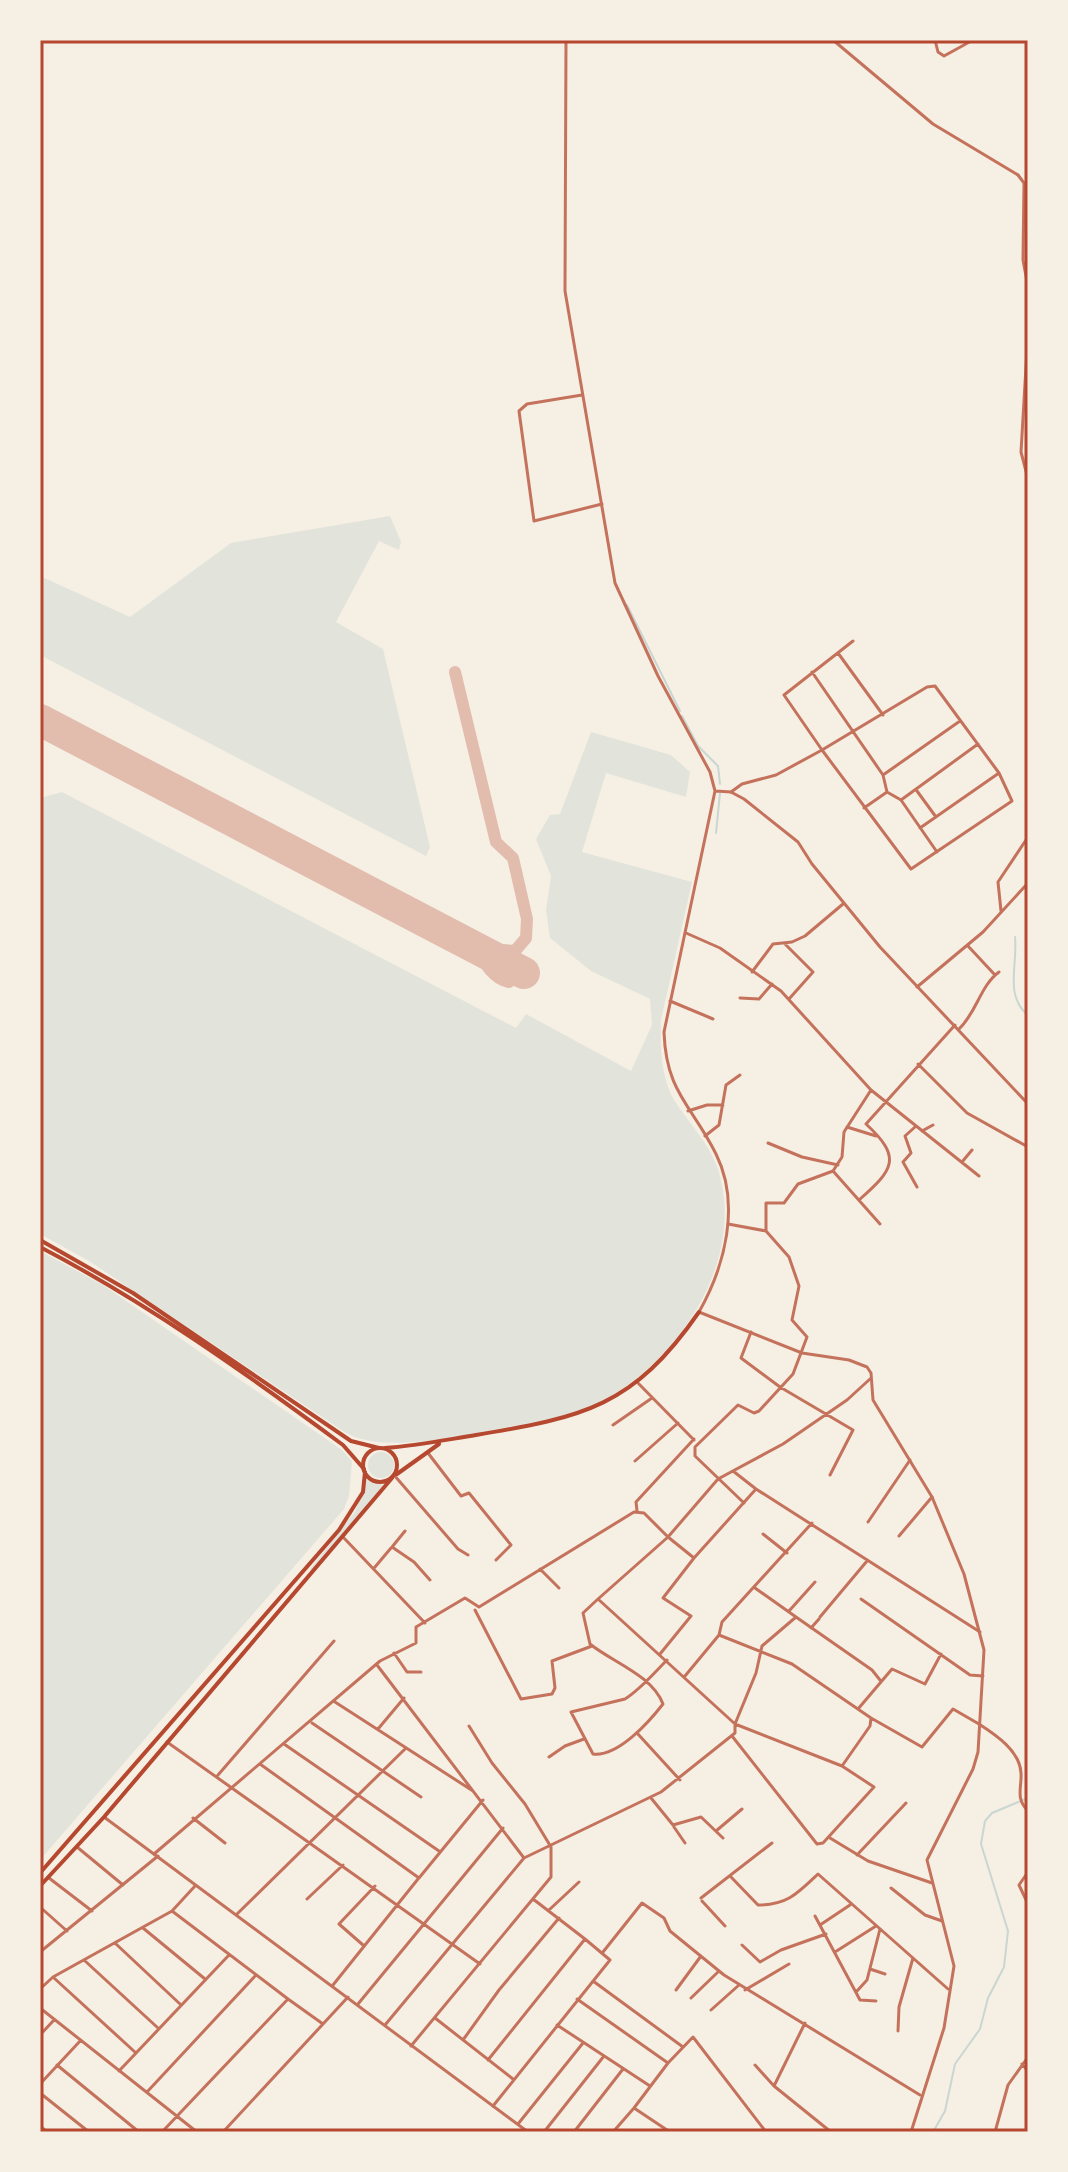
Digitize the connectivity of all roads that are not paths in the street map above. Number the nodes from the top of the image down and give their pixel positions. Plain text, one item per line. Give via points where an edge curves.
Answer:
1 (566, 40) edge
2 (833, 40) edge
3 (935, 40) edge
4 (973, 40) edge
5 (1027, 279) edge
6 (1028, 287) edge
7 (1028, 332) edge
8 (1028, 367) edge
9 (582, 395) junction
10 (1028, 479) edge
11 (603, 504) junction
12 (853, 641) dead end
13 (838, 653) junction
14 (812, 672) junction
15 (883, 715) junction
16 (960, 721) junction
17 (853, 733) junction
18 (978, 744) junction
19 (822, 750) junction
20 (999, 773) junction
21 (883, 775) junction
22 (718, 790) junction
23 (916, 790) junction
24 (731, 792) junction
25 (887, 792) junction
26 (901, 800) junction
27 (864, 808) junction
28 (936, 817) junction
29 (920, 828) junction
30 (1028, 837) edge
31 (937, 852) junction
32 (1028, 883) edge
33 (843, 904) junction
34 (1001, 911) junction
35 (686, 933) junction
36 (785, 944) junction
37 (967, 945) junction
38 (752, 972) junction
39 (772, 984) junction
40 (917, 987) junction
41 (740, 998) dead end
42 (789, 999) junction
43 (670, 1001) junction
44 (713, 1019) dead end
45 (957, 1027) junction
46 (918, 1064) junction
47 (740, 1075) dead end
48 (871, 1090) junction
49 (885, 1101) junction
50 (1028, 1104) edge
51 (723, 1105) junction
52 (688, 1111) junction
53 (933, 1125) dead end
54 (916, 1126) junction
55 (847, 1127) junction
56 (922, 1131) junction
57 (705, 1136) junction
58 (880, 1137) junction
59 (768, 1143) dead end
60 (1028, 1147) edge
61 (972, 1150) dead end
62 (962, 1162) junction
63 (838, 1165) junction
64 (833, 1171) junction
65 (979, 1176) dead end
66 (917, 1187) dead end
67 (859, 1200) junction
68 (728, 1224) junction
69 (880, 1224) dead end
70 (766, 1231) junction
71 (40, 1240) edge
72 (40, 1247) edge
73 (56, 1252) junction
74 (67, 1258) junction
75 (699, 1312) junction
76 (751, 1332) junction
77 (802, 1353) junction
78 (870, 1379) junction
79 (638, 1383) junction
80 (780, 1387) junction
81 (652, 1398) junction
82 (823, 1415) junction
83 (678, 1423) junction
84 (613, 1425) dead end
85 (694, 1439) junction
86 (441, 1443) junction
87 (698, 1443) junction
88 (382, 1448) junction
89 (426, 1452) junction
90 (910, 1460) junction
91 (635, 1461) dead end
92 (364, 1471) junction
93 (733, 1471) junction
94 (830, 1475) dead end
95 (393, 1477) junction
96 (718, 1479) junction
97 (756, 1489) junction
98 (932, 1497) junction
99 (744, 1503) junction
100 (637, 1511) junction
101 (868, 1522) dead end
102 (812, 1523) junction
103 (405, 1531) dead end
104 (763, 1534) dead end
105 (899, 1536) dead end
106 (343, 1537) junction
107 (668, 1537) junction
108 (392, 1547) junction
109 (787, 1553) junction
110 (468, 1555) dead end
111 (694, 1558) junction
112 (496, 1560) dead end
113 (868, 1560) junction
114 (375, 1567) junction
115 (540, 1569) junction
116 (430, 1580) dead end
117 (815, 1582) dead end
118 (559, 1588) dead end
119 (755, 1588) junction
120 (598, 1599) junction
121 (861, 1599) dead end
122 (474, 1607) junction
123 (789, 1611) junction
124 (796, 1617) junction
125 (425, 1623) junction
126 (811, 1628) junction
127 (980, 1632) junction
128 (719, 1635) junction
129 (244, 1641) junction
130 (334, 1641) dead end
131 (250, 1645) junction
132 (592, 1646) junction
133 (760, 1652) junction
134 (394, 1653) junction
135 (660, 1654) junction
136 (941, 1654) junction
137 (667, 1660) junction
138 (377, 1665) junction
139 (421, 1672) dead end
140 (685, 1676) junction
141 (983, 1676) junction
142 (880, 1680) junction
143 (644, 1683) junction
144 (404, 1698) junction
145 (335, 1702) junction
146 (858, 1709) junction
147 (871, 1718) junction
148 (311, 1722) junction
149 (735, 1724) junction
150 (979, 1724) junction
151 (469, 1726) dead end
152 (378, 1729) junction
153 (636, 1732) junction
154 (732, 1736) junction
155 (584, 1739) junction
156 (167, 1742) junction
157 (284, 1744) junction
158 (406, 1748) junction
159 (549, 1757) dead end
160 (260, 1764) junction
161 (842, 1766) junction
162 (384, 1772) junction
163 (218, 1775) junction
164 (680, 1780) junction
165 (234, 1786) junction
166 (1019, 1789) junction
167 (1028, 1791) edge
168 (476, 1793) junction
169 (360, 1797) junction
170 (421, 1797) dead end
171 (651, 1798) junction
172 (483, 1800) junction
173 (906, 1803) dead end
174 (742, 1809) dead end
175 (1028, 1811) edge
176 (104, 1817) junction
177 (193, 1818) junction
178 (337, 1818) junction
179 (673, 1825) junction
180 (503, 1828) junction
181 (716, 1831) junction
182 (829, 1837) junction
183 (723, 1838) dead end
184 (311, 1842) junction
185 (225, 1843) dead end
186 (549, 1843) junction
187 (685, 1843) dead end
188 (772, 1843) dead end
189 (77, 1847) junction
190 (440, 1851) junction
191 (156, 1855) junction
192 (857, 1855) junction
193 (524, 1858) junction
194 (343, 1865) junction
195 (1028, 1872) edge
196 (40, 1873) edge
197 (731, 1877) junction
198 (49, 1878) junction
199 (419, 1878) junction
200 (579, 1882) dead end
201 (932, 1883) junction
202 (123, 1885) junction
203 (40, 1886) edge
204 (195, 1886) junction
205 (375, 1886) junction
206 (891, 1888) dead end
207 (533, 1898) junction
208 (307, 1899) dead end
209 (398, 1903) junction
210 (1028, 1904) edge
211 (851, 1905) junction
212 (40, 1907) edge
213 (549, 1910) junction
214 (92, 1911) junction
215 (172, 1911) junction
216 (237, 1914) junction
217 (815, 1916) dead end
218 (559, 1918) junction
219 (942, 1921) junction
220 (425, 1924) junction
221 (820, 1925) junction
222 (725, 1926) dead end
223 (143, 1927) junction
224 (878, 1928) junction
225 (67, 1931) junction
226 (826, 1934) junction
227 (585, 1939) junction
228 (115, 1943) junction
229 (364, 1945) junction
230 (452, 1945) junction
231 (742, 1945) dead end
232 (40, 1952) edge
233 (603, 1952) junction
234 (835, 1952) junction
235 (229, 1955) junction
236 (701, 1956) junction
237 (913, 1958) junction
238 (84, 1960) junction
239 (789, 1964) dead end
240 (481, 1965) junction
241 (869, 1969) junction
242 (719, 1971) junction
243 (885, 1974) dead end
244 (256, 1975) junction
245 (53, 1977) junction
246 (205, 1979) junction
247 (593, 1981) junction
248 (333, 1985) junction
249 (739, 1985) junction
250 (40, 1989) edge
251 (948, 1989) junction
252 (676, 1990) dead end
253 (745, 1990) junction
254 (857, 1991) junction
255 (348, 1997) junction
256 (691, 1998) dead end
257 (288, 1999) junction
258 (577, 1999) junction
259 (876, 2001) dead end
260 (180, 2004) junction
261 (358, 2004) junction
262 (40, 2008) edge
263 (711, 2010) dead end
264 (435, 2018) junction
265 (54, 2020) junction
266 (805, 2023) junction
267 (323, 2024) junction
268 (385, 2025) junction
269 (557, 2025) junction
270 (158, 2028) junction
271 (898, 2031) dead end
272 (40, 2035) edge
273 (81, 2040) junction
274 (463, 2040) junction
275 (584, 2042) junction
276 (411, 2046) junction
277 (683, 2047) junction
278 (136, 2053) junction
279 (604, 2056) junction
280 (1028, 2057) edge
281 (488, 2060) junction
282 (668, 2063) junction
283 (1022, 2064) junction
284 (57, 2065) junction
285 (755, 2065) dead end
286 (623, 2068) junction
287 (119, 2071) junction
288 (1028, 2071) edge
289 (513, 2079) junction
290 (40, 2084) edge
291 (650, 2086) junction
292 (774, 2086) junction
293 (40, 2093) edge
294 (146, 2093) junction
295 (920, 2095) junction
296 (493, 2106) junction
297 (634, 2108) junction
298 (177, 2116) junction
299 (518, 2124) junction
300 (40, 2126) edge
301 (661, 2126) junction
302 (227, 2128) junction
303 (47, 2132) edge
304 (89, 2132) edge
305 (139, 2132) edge
306 (162, 2132) edge
307 (197, 2132) edge
308 (223, 2132) edge
309 (231, 2132) edge
310 (528, 2132) edge
311 (544, 2132) edge
312 (574, 2132) edge
313 (613, 2132) edge
314 (657, 2132) edge
315 (670, 2132) edge
316 (766, 2132) edge
317 (831, 2132) edge
318 (911, 2132) edge
319 (995, 2132) edge

1 - 9 street via 564,266
2 - 5 street via 933,124 1018,175 1024,183
3 - 4 street via 944,56
5 - 6 street
7 - 8 street
8 - 10 street via 1021,452
9 - 11 street
9 - 11 street via 520,407 534,521
11 - 22 street via 621,599
12 - 13 street
13 - 14 street
13 - 15 street
14 - 17 street
14 - 19 street via 785,691 785,698
15 - 16 street via 932,685
15 - 17 street
16 - 18 street
16 - 21 street
17 - 19 street
17 - 21 street
18 - 20 street
18 - 23 street
19 - 24 street
19 - 27 street
20 - 28 street
20 - 31 street via 1010,803
21 - 25 street
22 - 24 street
22 - 35 street
23 - 26 street
23 - 28 street
24 - 33 street via 794,837
25 - 26 street
25 - 27 street
26 - 29 street
27 - 31 street via 908,867
28 - 29 street
29 - 31 street
30 - 34 street via 998,882
32 - 34 street
33 - 36 street via 812,931
33 - 40 street
34 - 37 street
35 - 38 street via 720,948
35 - 43 street
36 - 38 street via 773,944
36 - 42 street via 813,972
37 - 40 street
37 - 45 street via 997,974 985,986 976,1010
38 - 39 street
39 - 41 street via 759,999
39 - 42 street
40 - 45 street
42 - 48 street
43 - 44 street
43 - 52 street via 665,1052
45 - 46 street
45 - 50 street
46 - 49 street
46 - 60 street via 967,1113
47 - 51 street via 726,1085
48 - 49 street
48 - 55 street
49 - 54 street
49 - 58 street via 866,1124
51 - 52 street
51 - 57 street via 717,1130
52 - 57 street
53 - 56 street
54 - 56 street
54 - 66 street via 905,1136 911,1153 903,1162
55 - 58 street
55 - 63 street
56 - 62 street
57 - 68 street via 722,1169
58 - 67 street via 888,1147 888,1172
59 - 63 street
61 - 62 street
62 - 65 street
63 - 64 street
64 - 67 street
64 - 70 street via 800,1183 784,1203 766,1203
67 - 69 street
68 - 70 street
68 - 75 street via 720,1268
70 - 77 street via 782,1247 797,1276 792,1318 807,1333
71 - 73 main road
72 - 73 main road
73 - 74 main road
74 - 88 main road via 158,1310 351,1441
74 - 92 main road via 333,1437
75 - 76 street
75 - 79 main road
76 - 77 street
76 - 80 street via 740,1357
77 - 78 street via 862,1364 870,1370
77 - 80 street
78 - 82 street
78 - 90 street via 873,1400
79 - 81 street
79 - 86 main road via 549,1424
80 - 82 street
80 - 87 street via 756,1413 738,1405
81 - 83 street
81 - 84 street
82 - 93 street
82 - 94 street via 854,1432
83 - 85 street
83 - 91 street
85 - 87 street
85 - 100 street via 636,1502
86 - 88 main road
86 - 89 main road
87 - 96 street via 696,1459
88 - 92 main road via 366,1456
88 - 95 main road via 397,1460
89 - 95 main road
89 - 112 street via 453,1489 461,1496 469,1493 511,1545
90 - 98 street
90 - 101 street
92 - 95 main road via 377,1482
92 - 129 main road via 363,1492 352,1513
93 - 96 street
93 - 97 street
95 - 106 main road
95 - 110 street
96 - 99 street
96 - 107 street
97 - 99 street
97 - 102 street
98 - 105 street
98 - 127 street via 972,1597
99 - 111 street
100 - 107 street
100 - 115 street
102 - 109 street
102 - 113 street
103 - 108 street
104 - 109 street
106 - 114 street
106 - 131 main road
107 - 111 street
107 - 120 street
108 - 114 street
108 - 116 street
109 - 119 street
111 - 135 street via 663,1598 691,1616
113 - 126 street
113 - 127 street
114 - 125 street
115 - 118 street
115 - 122 street
117 - 123 street
119 - 123 street
119 - 128 street via 722,1622
120 - 132 street via 583,1613
120 - 135 street
121 - 136 street
122 - 125 street via 465,1598
122 - 132 street via 521,1699 552,1694 552,1661
123 - 124 street
124 - 126 street
124 - 133 street
125 - 134 street via 414,1628 417,1641 412,1646
126 - 142 street
127 - 141 street
128 - 133 street
128 - 140 street
129 - 131 main road
129 - 196 main road
130 - 163 street
131 - 156 main road
132 - 143 street
133 - 146 street via 802,1670
133 - 149 street
134 - 138 street
134 - 139 street via 410,1674
135 - 137 street
136 - 141 street via 970,1675
136 - 142 street via 925,1684 892,1669
137 - 140 street
137 - 143 street
138 - 144 street
138 - 145 street
140 - 149 street
141 - 150 street
142 - 146 street
143 - 153 street via 663,1704
143 - 155 street via 625,1699 571,1712
144 - 152 street
144 - 168 street
145 - 148 street
145 - 152 street
146 - 147 street
147 - 150 street via 922,1747 953,1709
147 - 161 street
148 - 157 street
148 - 162 street
149 - 154 street
149 - 161 street
150 - 166 street via 1012,1752 1021,1774
150 - 201 street via 973,1769 929,1851
151 - 186 street
152 - 158 street
153 - 155 street via 597,1756
153 - 164 street
154 - 164 street
154 - 182 street via 813,1841 821,1844
155 - 159 street
156 - 163 street
156 - 176 main road
157 - 160 street
157 - 169 street
158 - 162 street
158 - 168 street
160 - 165 street
160 - 178 street
161 - 182 street via 874,1787
162 - 169 street
162 - 170 street
163 - 165 street
164 - 171 street
165 - 177 street
165 - 184 street
166 - 167 street
166 - 175 street
168 - 172 street
169 - 178 street
169 - 190 street
171 - 179 street
171 - 186 street
172 - 180 street
172 - 190 street
173 - 192 street
174 - 181 street
176 - 189 main road
176 - 191 street
177 - 185 street
177 - 191 street
178 - 184 street
178 - 199 street
179 - 181 street via 699,1817
179 - 187 street
180 - 193 street
180 - 220 street
181 - 183 street
182 - 192 street
184 - 194 street
184 - 216 street
186 - 193 street
186 - 207 street via 554,1856 551,1877
188 - 197 street
189 - 198 main road
189 - 202 street
190 - 199 street
191 - 202 street
191 - 204 street
192 - 201 street
193 - 230 street
194 - 205 street
194 - 208 street
195 - 210 street via 1019,1885
197 - 211 street via 758,1905 776,1905 789,1902 818,1874
197 - 222 street via 702,1899
198 - 203 main road
198 - 214 street
199 - 209 street
200 - 213 street
201 - 219 street
202 - 214 street
204 - 215 street
204 - 216 street
205 - 209 street
205 - 229 street via 339,1924
206 - 219 street via 925,1915
207 - 213 street
207 - 240 street
209 - 220 street
209 - 229 street
211 - 221 street
211 - 224 street
212 - 225 street
213 - 218 street
214 - 225 street
215 - 223 street
215 - 235 street
216 - 248 street
217 - 221 street
218 - 227 street
218 - 274 street
219 - 251 street via 954,1966
220 - 230 street
220 - 261 street
221 - 226 street
223 - 228 street
223 - 246 street
224 - 234 street
224 - 237 street
224 - 241 street
225 - 232 street
226 - 231 street via 760,1962
226 - 234 street
227 - 233 street
227 - 281 street
228 - 238 street
228 - 260 street
229 - 248 street
230 - 240 street
230 - 268 street
233 - 236 street via 642,1903
233 - 247 street via 611,1958
234 - 254 street
235 - 244 street
235 - 246 street
236 - 242 street
236 - 252 street
237 - 251 street
237 - 271 street
238 - 245 street
238 - 270 street
239 - 253 street
240 - 264 street
241 - 243 street
241 - 254 street
242 - 249 street
242 - 256 street
244 - 257 street
244 - 294 street
245 - 250 street
245 - 278 street
246 - 260 street
247 - 258 street
247 - 277 street
248 - 255 street
249 - 253 street
249 - 263 street
251 - 295 street via 944,2028
253 - 266 street
254 - 259 street via 861,2001
255 - 261 street
255 - 267 street
257 - 267 street
257 - 298 street
258 - 269 street
258 - 282 street
260 - 270 street
261 - 268 street
262 - 265 street
264 - 274 street
264 - 276 street
265 - 272 street
265 - 273 street
266 - 292 street
266 - 295 street
267 - 302 street
268 - 276 street
269 - 275 street
269 - 289 street
270 - 278 street
273 - 284 street
273 - 287 street
274 - 281 street
275 - 279 street
275 - 299 street
276 - 296 street
277 - 282 street
277 - 316 street via 697,2039
278 - 287 street
279 - 286 street
279 - 311 street
280 - 283 street
281 - 289 street
282 - 291 street
283 - 288 street
283 - 319 street via 1008,2085
284 - 290 street
284 - 305 street
285 - 292 street
286 - 291 street
286 - 312 street
287 - 294 street
289 - 296 street
291 - 297 street
292 - 317 street
293 - 304 street
294 - 298 street
295 - 318 street
296 - 299 street
297 - 301 street
297 - 313 street
298 - 306 street
298 - 307 street
299 - 310 street
300 - 303 street
301 - 314 street
301 - 315 street
302 - 308 street
302 - 309 street

